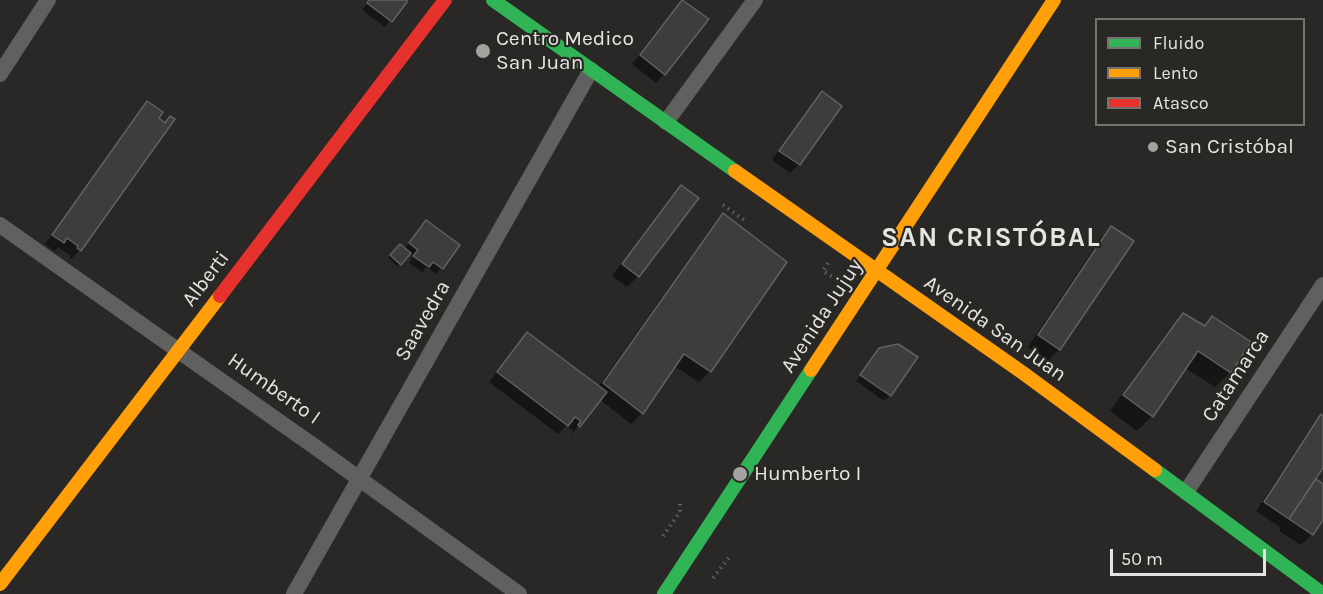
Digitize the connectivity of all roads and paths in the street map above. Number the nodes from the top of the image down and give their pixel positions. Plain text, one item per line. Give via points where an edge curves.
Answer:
1 (48, 0) edge
2 (445, 0) edge
3 (493, 0) edge
4 (755, 0) edge
5 (1054, 0) edge
6 (591, 70) junction
7 (0, 74) edge
8 (666, 122) junction
9 (723, 204) dead end
10 (744, 220) dead end
11 (0, 225) edge
12 (877, 270) junction
13 (1323, 285) edge
14 (179, 350) junction
15 (360, 478) junction
16 (1186, 492) junction
17 (680, 504) dead end
18 (663, 536) dead end
19 (731, 555) dead end
20 (713, 578) dead end
21 (0, 584) edge
22 (1314, 591) edge
23 (294, 594) edge
24 (519, 594) edge
25 (664, 594) edge

1 - 7 street
2 - 14 main road, Alberti
3 - 6 main road, Avenida San Juan
4 - 8 street
5 - 12 main road, Avenida Jujuy
6 - 8 main road, Avenida San Juan
6 - 15 street, Saavedra
8 - 12 main road, Avenida San Juan
9 - 10 path
11 - 14 street, Humberto I
12 - 16 main road, Avenida San Juan
12 - 25 main road, Avenida Jujuy
13 - 16 street, Catamarca
14 - 15 street, Humberto I
14 - 21 main road, Alberti
15 - 23 street, Saavedra
15 - 24 street, Humberto I
16 - 22 main road, Avenida San Juan
17 - 18 path via 680,512
19 - 20 path

